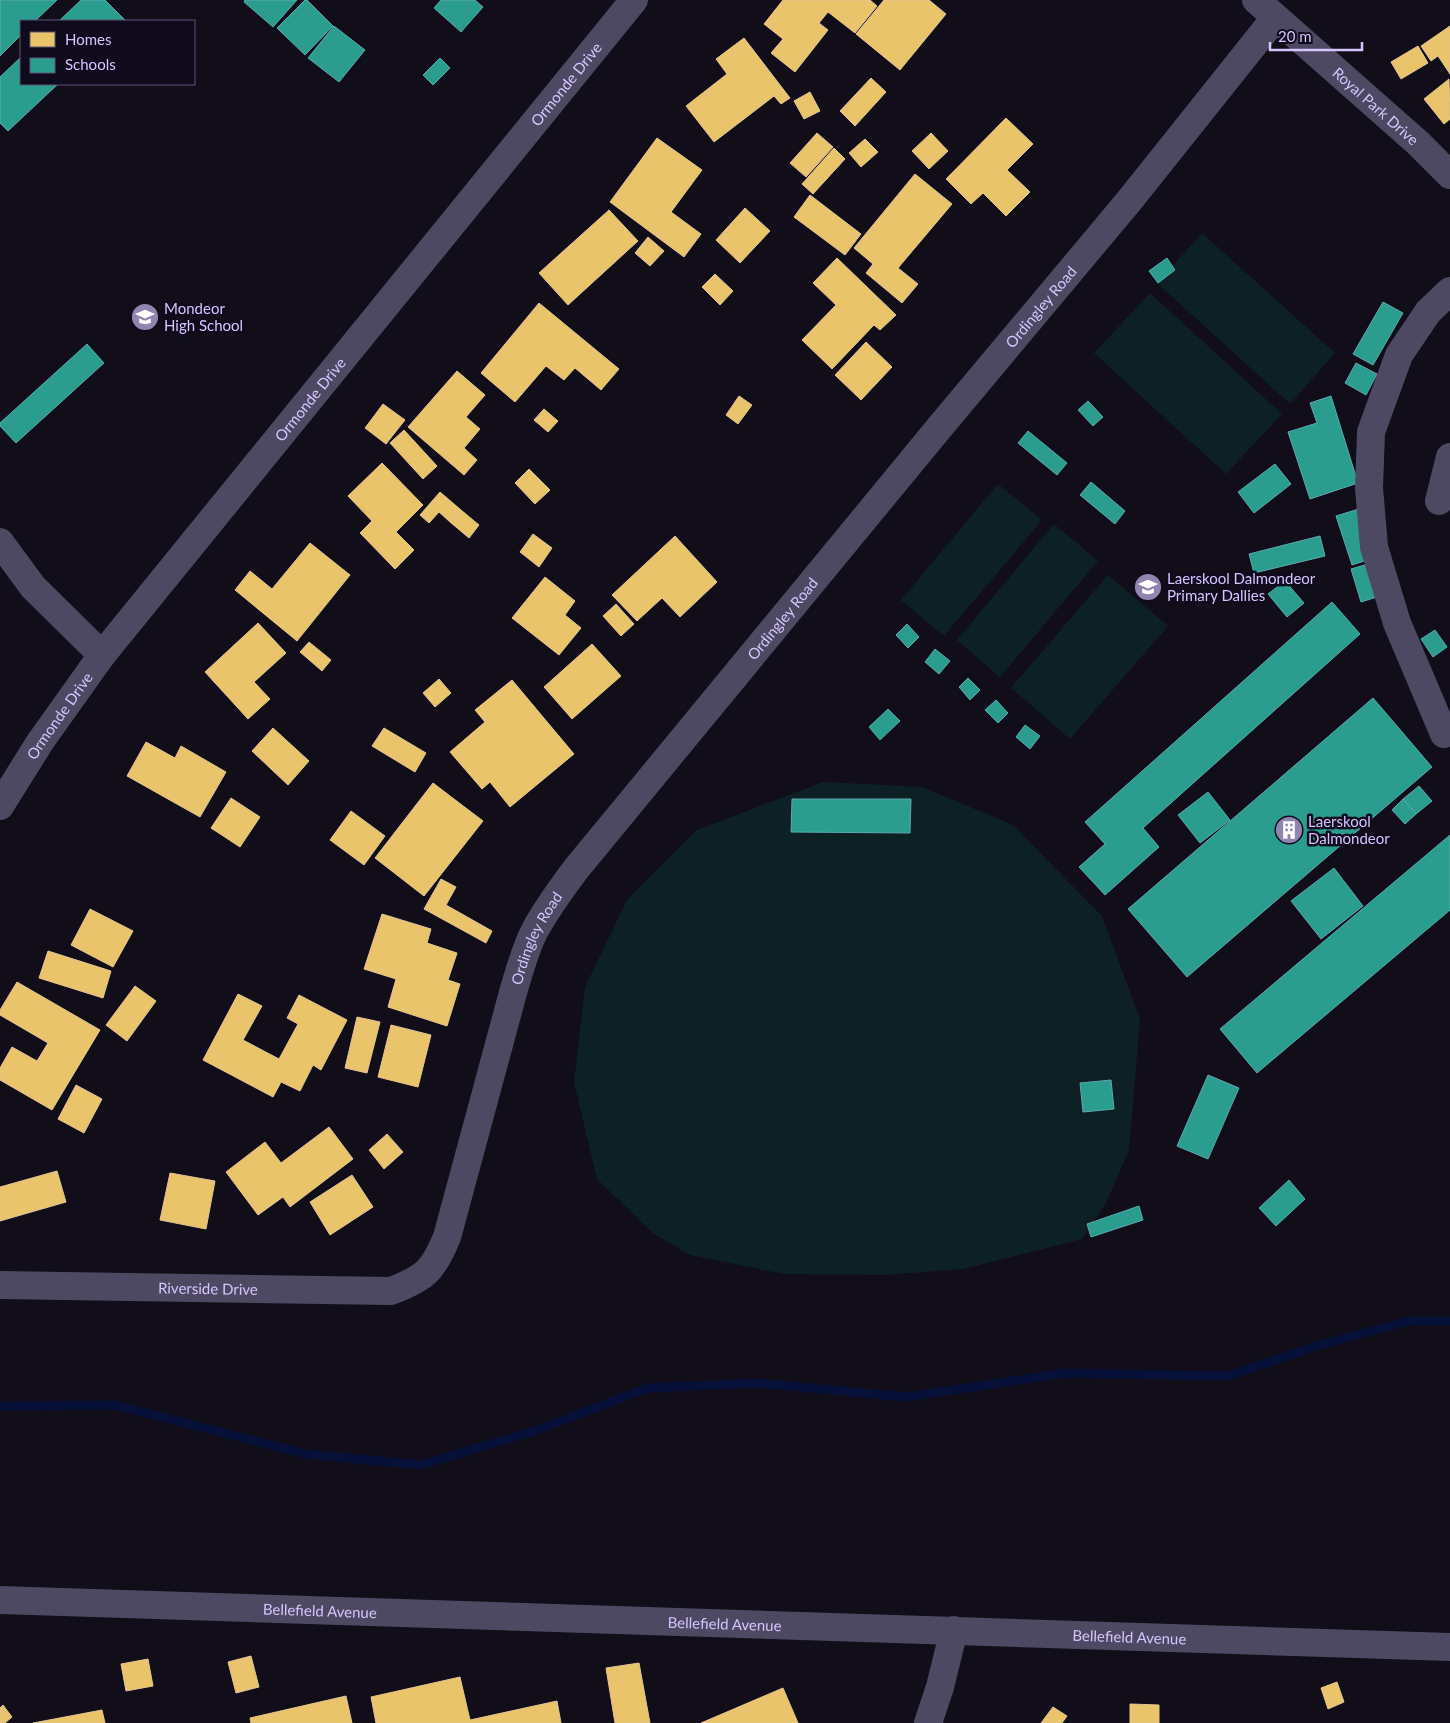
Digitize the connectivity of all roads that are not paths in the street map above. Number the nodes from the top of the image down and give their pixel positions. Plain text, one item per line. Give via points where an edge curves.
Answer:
1 (634, 0) edge
2 (1266, 9) edge
3 (1450, 175) edge
4 (1450, 291) edge
5 (1450, 457) edge
6 (1439, 501) dead end
7 (0, 542) edge
8 (102, 655) junction
9 (1444, 734) dead end
10 (0, 806) edge
11 (413, 1282) joint
12 (0, 1285) edge
13 (0, 1600) edge
14 (954, 1630) junction
15 (1450, 1647) edge
16 (928, 1723) edge

1 - 8 street, Ormonde Drive
2 - 3 street, Royal Park Drive
2 - 11 street, Ordingley Road via 1129,201 938,428 553,900 534,932 514,989 447,1237 428,1272
4 - 9 street via 1428,312 1399,355 1371,432 1369,488 1374,547 1397,623
5 - 6 street
7 - 8 street via 33,587
8 - 10 street, Ormonde Drive via 40,742
11 - 12 street, Riverside Drive via 391,1291
13 - 14 street, Bellefield Avenue
14 - 15 street, Bellefield Avenue
14 - 16 street

